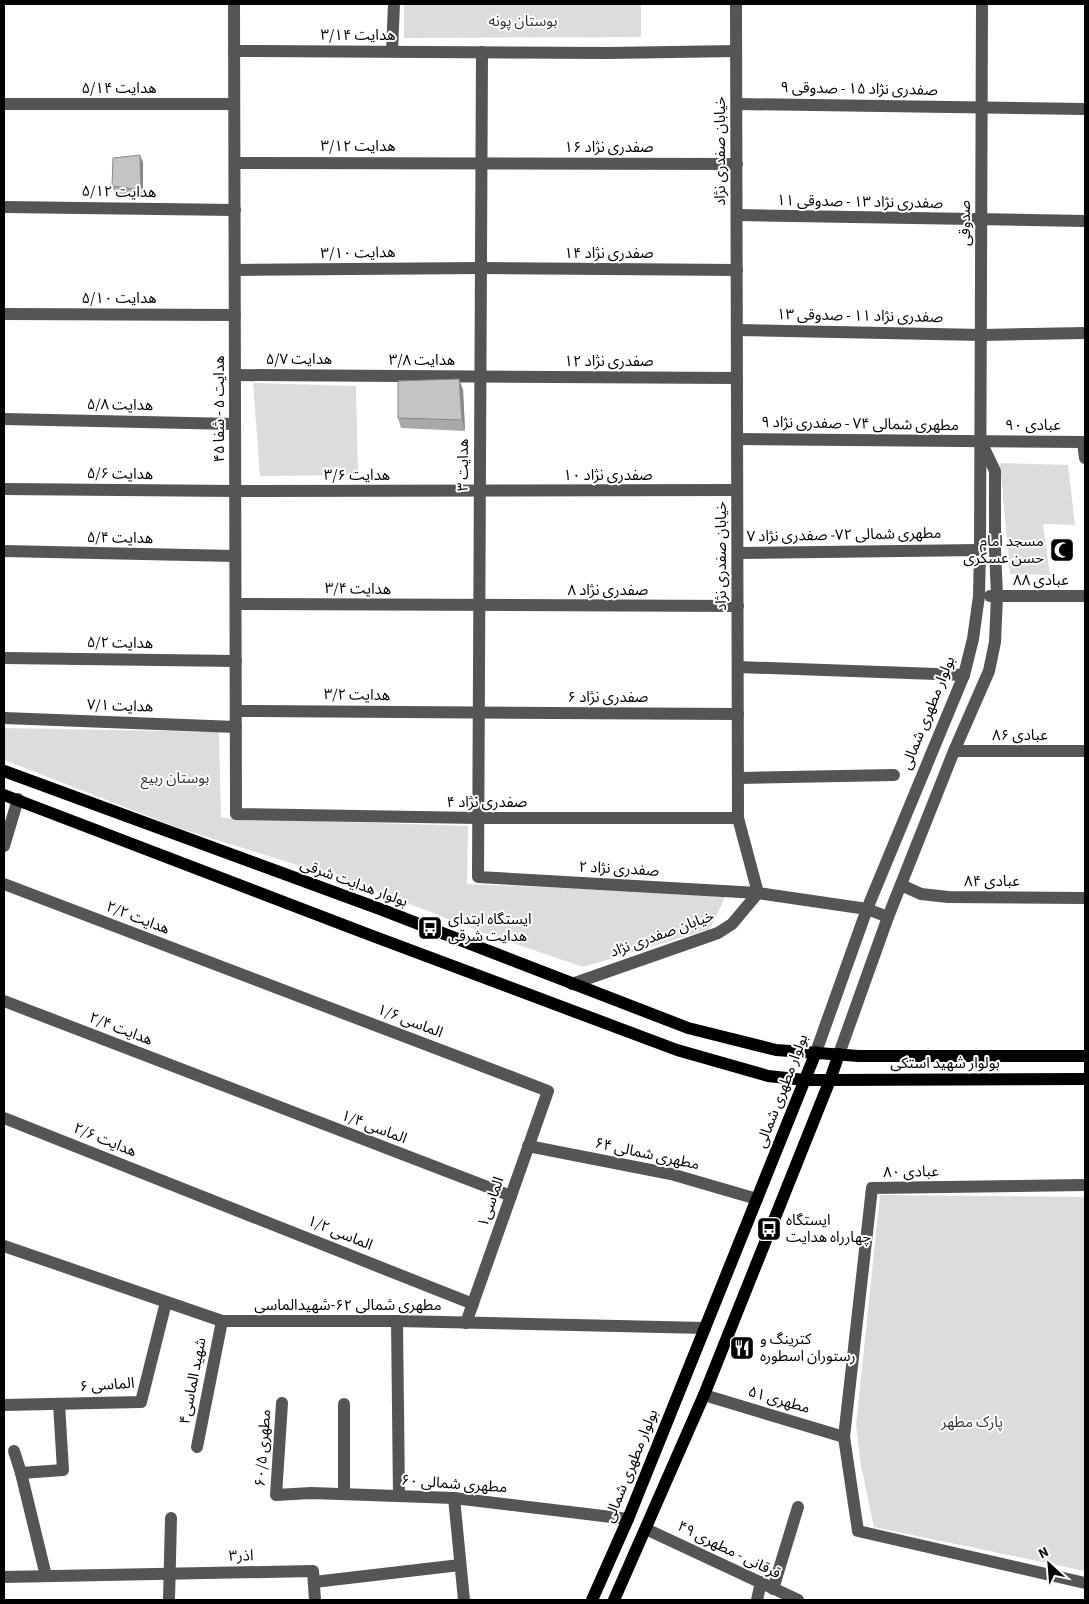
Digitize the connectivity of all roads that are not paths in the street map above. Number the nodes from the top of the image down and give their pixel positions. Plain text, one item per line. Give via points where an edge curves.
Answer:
1 (234, 4) edge
2 (394, 4) edge
3 (736, 4) edge
4 (982, 4) edge
5 (234, 51) junction
6 (392, 51) junction
7 (736, 51) junction
8 (482, 52) junction
9 (4, 104) edge
10 (234, 104) junction
11 (737, 104) junction
12 (982, 107) junction
13 (1085, 109) edge
14 (482, 162) junction
15 (235, 163) junction
16 (736, 164) junction
17 (4, 207) edge
18 (235, 210) junction
19 (737, 215) junction
20 (982, 220) junction
21 (1085, 221) edge
22 (481, 268) junction
23 (235, 270) junction
24 (737, 270) junction
25 (4, 314) edge
26 (235, 315) junction
27 (737, 330) junction
28 (1085, 333) edge
29 (982, 335) junction
30 (235, 375) junction
31 (363, 376) joint
32 (480, 377) junction
33 (737, 378) junction
34 (4, 419) edge
35 (235, 424) junction
36 (737, 439) junction
37 (982, 442) junction
38 (1084, 442) edge
39 (1085, 458) edge
40 (4, 489) edge
41 (738, 490) junction
42 (235, 491) junction
43 (480, 492) junction
44 (980, 550) junction
45 (4, 551) edge
46 (738, 553) junction
47 (236, 556) junction
48 (980, 596) junction
49 (997, 596) junction
50 (1085, 596) edge
51 (236, 604) junction
52 (479, 606) junction
53 (738, 606) junction
54 (4, 658) edge
55 (236, 661) junction
56 (738, 667) junction
57 (964, 675) junction
58 (236, 711) junction
59 (478, 713) junction
60 (738, 714) junction
61 (4, 718) edge
62 (236, 727) junction
63 (954, 751) junction
64 (1085, 751) edge
65 (4, 771) edge
66 (894, 775) dead end
67 (738, 778) junction
68 (4, 795) edge
69 (18, 799) junction
70 (236, 814) joint
71 (478, 818) junction
72 (738, 818) junction
73 (4, 846) edge
74 (478, 877) joint
75 (4, 884) edge
76 (901, 885) junction
77 (758, 893) junction
78 (1085, 898) edge
79 (868, 909) junction
80 (888, 917) junction
81 (262, 982) joint
82 (572, 984) junction
83 (4, 1001) edge
84 (816, 1052) junction
85 (839, 1054) junction
86 (1085, 1056) edge
87 (1085, 1079) edge
88 (805, 1080) junction
89 (830, 1080) junction
90 (226, 1087) joint
91 (548, 1091) joint
92 (4, 1118) edge
93 (528, 1146) junction
94 (1085, 1186) edge
95 (194, 1193) joint
96 (510, 1196) junction
97 (757, 1199) junction
98 (4, 1246) edge
99 (166, 1302) junction
100 (473, 1304) junction
101 (222, 1321) junction
102 (397, 1321) junction
103 (466, 1323) junction
104 (705, 1328) junction
105 (704, 1395) junction
106 (282, 1403) dead end
107 (59, 1404) junction
108 (344, 1404) dead end
109 (4, 1406) edge
110 (844, 1437) junction
111 (197, 1447) dead end
112 (14, 1451) dead end
113 (21, 1473) junction
114 (344, 1494) junction
115 (276, 1495) joint
116 (399, 1496) junction
117 (454, 1498) junction
118 (798, 1507) dead end
119 (171, 1518) dead end
120 (628, 1519) junction
121 (646, 1529) junction
122 (460, 1565) junction
123 (169, 1573) junction
124 (46, 1576) junction
125 (314, 1576) junction
126 (4, 1577) edge
127 (761, 1582) junction
128 (1085, 1583) edge
129 (773, 1589) junction
130 (169, 1600) edge
131 (315, 1600) edge
132 (464, 1600) edge
133 (592, 1600) edge
134 (614, 1600) edge
135 (757, 1600) edge
136 (798, 1600) edge

1 - 5 street, هدایت ۵ - شفا ۴۵
2 - 6 street
3 - 7 street, خیابان صفدری نژاد
4 - 12 street, صدوقی
5 - 6 street, هدایت ۳/۱۴
5 - 10 street, هدایت ۵ - شفا ۴۵
6 - 8 street, هدایت ۳/۱۴
7 - 8 street, هدایت ۳/۱۴
7 - 11 street, خیابان صفدری نژاد
8 - 14 street, هدایت ۳
9 - 10 street, هدایت ۵/۱۴
10 - 15 street, هدایت ۵ - شفا ۴۵
11 - 12 street, صفدری نژاد ۱۵ - صدوقی ۹
11 - 16 street, خیابان صفدری نژاد
12 - 13 street, صفدری نژاد ۱۵ - صدوقی ۹
12 - 20 street, صدوقی
14 - 15 street, هدایت ۳/۱۲
14 - 16 street, صفدری نژاد ۱۶
14 - 22 street, هدایت ۳
15 - 18 street, هدایت ۵ - شفا ۴۵
16 - 19 street, خیابان صفدری نژاد
17 - 18 street, هدایت ۵/۱۲
18 - 23 street, هدایت ۵ - شفا ۴۵
19 - 20 street, صفدری نژاد ۱۳ - صدوقی ۱۱
19 - 24 street, خیابان صفدری نژاد
20 - 21 street, صفدری نژاد ۱۳ - صدوقی ۱۱
20 - 29 street, صدوقی
22 - 23 street, هدایت ۳/۱۰
22 - 24 street, صفدری نژاد ۱۴
22 - 32 street, هدایت ۳
23 - 26 street, هدایت ۵ - شفا ۴۵
24 - 27 street, خیابان صفدری نژاد
25 - 26 street, هدایت ۵/۱۰
26 - 30 street, هدایت ۵ - شفا ۴۵
27 - 29 street, صفدری نژاد ۱۱ - صدوقی ۱۳
27 - 33 street, خیابان صفدری نژاد
28 - 29 street, صفدری نژاد ۱۱ - صدوقی ۱۳
29 - 37 street, صدوقی
30 - 31 street, هدایت ۵/۷
30 - 35 street, هدایت ۵ - شفا ۴۵
31 - 32 street, هدایت ۳/۸
32 - 33 street, صفدری نژاد ۱۲
32 - 43 street, هدایت ۳
33 - 36 street, خیابان صفدری نژاد
34 - 35 street, هدایت ۵/۸
35 - 42 street, هدایت ۵ - شفا ۴۵
36 - 37 street, مطهری شمالی ۷۴ - صفدری نژاد ۹
36 - 41 street, خیابان صفدری نژاد
37 - 38 street, عبادی ۹۰
37 - 44 street, بولوار مطهری شمالی
37 - 49 street via 995,470
38 - 39 street
40 - 42 street, هدایت ۵/۶
41 - 43 street, صفدری نژاد ۱۰
41 - 46 street, خیابان صفدری نژاد
42 - 43 street, هدایت ۳/۶
42 - 47 street, هدایت ۵ - شفا ۴۵
43 - 52 street, هدایت ۳
44 - 46 street, مطهری شمالی ۷۲- صفدری نژاد ۷
44 - 48 street, بولوار مطهری شمالی
45 - 47 street, هدایت ۵/۴
46 - 53 street, خیابان صفدری نژاد
47 - 51 street, هدایت ۵ - شفا ۴۵
48 - 49 street, عبادی ۸۸
48 - 57 street, بولوار مطهری شمالی
49 - 50 street, عبادی ۸۸
49 - 63 street via 995,642 989,671
51 - 52 street, هدایت ۳/۴
51 - 55 street, هدایت ۵ - شفا ۴۵
52 - 53 street, صفدری نژاد ۸
52 - 59 street, هدایت ۳
53 - 56 street, خیابان صفدری نژاد
54 - 55 street, هدایت ۵/۲
55 - 58 street, هدایت ۵ - شفا ۴۵
56 - 57 street
56 - 60 street, خیابان صفدری نژاد
57 - 79 street, بولوار مطهری شمالی
58 - 59 street, هدایت ۳/۲
58 - 62 street, هدایت ۵ - شفا ۴۵
59 - 60 street, صفدری نژاد ۶
59 - 71 street, هدایت ۳
60 - 67 street, خیابان صفدری نژاد
61 - 62 street, هدایت ۷/۱
62 - 70 street, هدایت ۵ - شفا ۴۵
63 - 64 street, عبادی ۸۶
63 - 76 street
65 - 82 main road, بولوار هدایت شرقی via 380,909
66 - 67 street
67 - 72 street, خیابان صفدری نژاد
68 - 69 main road
69 - 73 street
69 - 88 main road via 677,1050 768,1076
70 - 71 street, صفدری نژاد ۴
71 - 72 street, صفدری نژاد ۴
71 - 74 street, هدایت ۳
72 - 77 street, خیابان صفدری نژاد
74 - 77 street, صفدری نژاد ۲
75 - 81 street, هدایت ۲/۲
76 - 78 street, عبادی ۸۴ via 921,894 948,897
76 - 80 street
77 - 79 street, صفدری نژاد ۲
77 - 82 street, خیابان صفدری نژاد via 732,924 718,933
79 - 80 street, صفدری نژاد ۲
79 - 84 street, بولوار مطهری شمالی
80 - 85 street
81 - 91 street, الماسی ۱/۶
82 - 84 main road, بولوار هدایت شرقی via 688,1028 776,1050
83 - 90 street, هدایت ۲/۴
84 - 85 main road, بولوار هدایت شرقی
84 - 88 main road, بولوار مطهری شمالی
85 - 86 main road, بولوار شهید استکی
85 - 89 main road
87 - 89 main road, بولوار شهید استکی
88 - 89 main road, بولوار شهید استکی
88 - 97 main road, بولوار مطهری شمالی
89 - 105 main road
90 - 96 street, الماسی ۱/۴
91 - 93 street, الماسی۱
92 - 95 street, هدایت ۲/۶
93 - 96 street, الماسی۱
93 - 97 street, مطهری شمالی ۶۴ via 671,1174
94 - 110 street, عبادی ۸۰ via 872,1188
95 - 100 street, الماسی ۱/۲
96 - 100 street, الماسی۱
97 - 104 main road, بولوار مطهری شمالی
98 - 99 street, مطهری شمالی ۶۲-شهیدالماسی
99 - 101 street, مطهری شمالی ۶۲-شهیدالماسی
99 - 107 street, الماسی ۶ via 141,1402
100 - 103 street, الماسی۱
101 - 102 street, مطهری شمالی ۶۲-شهیدالماسی
101 - 111 street, شهید الماسی۴
102 - 103 street, مطهری شمالی ۶۲-شهیدالماسی
102 - 116 street
103 - 104 street, مطهری شمالی ۶۲-شهیدالماسی
104 - 120 main road, بولوار مطهری شمالی
105 - 110 street, مطهری ۵۱
105 - 121 main road
106 - 115 street, مطهری ۶۰/۵
107 - 109 street, الماسی ۶
107 - 113 street via 62,1470
108 - 114 street
110 - 128 street, عبادی ۸۰ via 858,1531
112 - 113 street
113 - 124 street
114 - 115 street, مطهری شمالی ۶۰
114 - 116 street, مطهری شمالی ۶۰
116 - 117 street, مطهری شمالی ۶۰
117 - 120 street, مطهری شمالی ۶۰
117 - 122 street
118 - 129 street
119 - 123 street
120 - 133 main road, بولوار مطهری شمالی
121 - 127 street, قرقانی - مطهری ۴۹
121 - 134 main road
122 - 125 street, اذر۳
122 - 132 street
123 - 124 street, اذر۳
123 - 125 street, اذر۳
123 - 130 street
124 - 126 street, اذر۳
125 - 131 street
127 - 129 street, قرقانی - مطهری ۴۹
127 - 135 street
129 - 136 street, قرقانی - مطهری ۴۹

